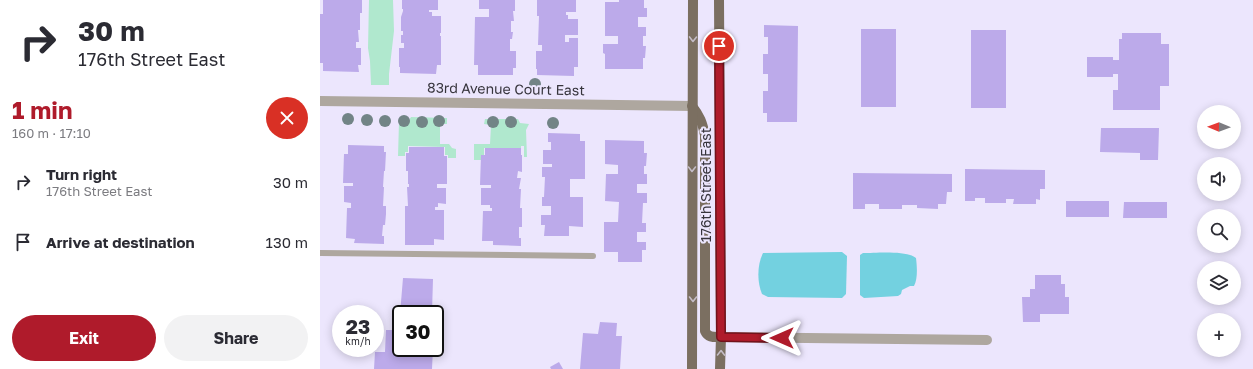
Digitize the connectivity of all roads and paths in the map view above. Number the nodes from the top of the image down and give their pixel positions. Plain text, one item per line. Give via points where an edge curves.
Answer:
1 (693, 0) edge
2 (719, 0) edge
3 (320, 101) edge
4 (692, 106) junction
5 (320, 253) edge
6 (593, 256) dead end
7 (721, 337) junction
8 (987, 340) dead end
9 (692, 369) edge
10 (720, 369) edge

1 -> 4 main road, 176th Street East
2 - 7 main road, 176th Street East
3 - 4 street, 83rd Avenue Court East
4 - 7 main road via 699,115 705,135 704,331 710,337
4 -> 9 main road, 176th Street East
5 - 6 lane
7 - 8 street
10 -> 7 main road, 176th Street East

